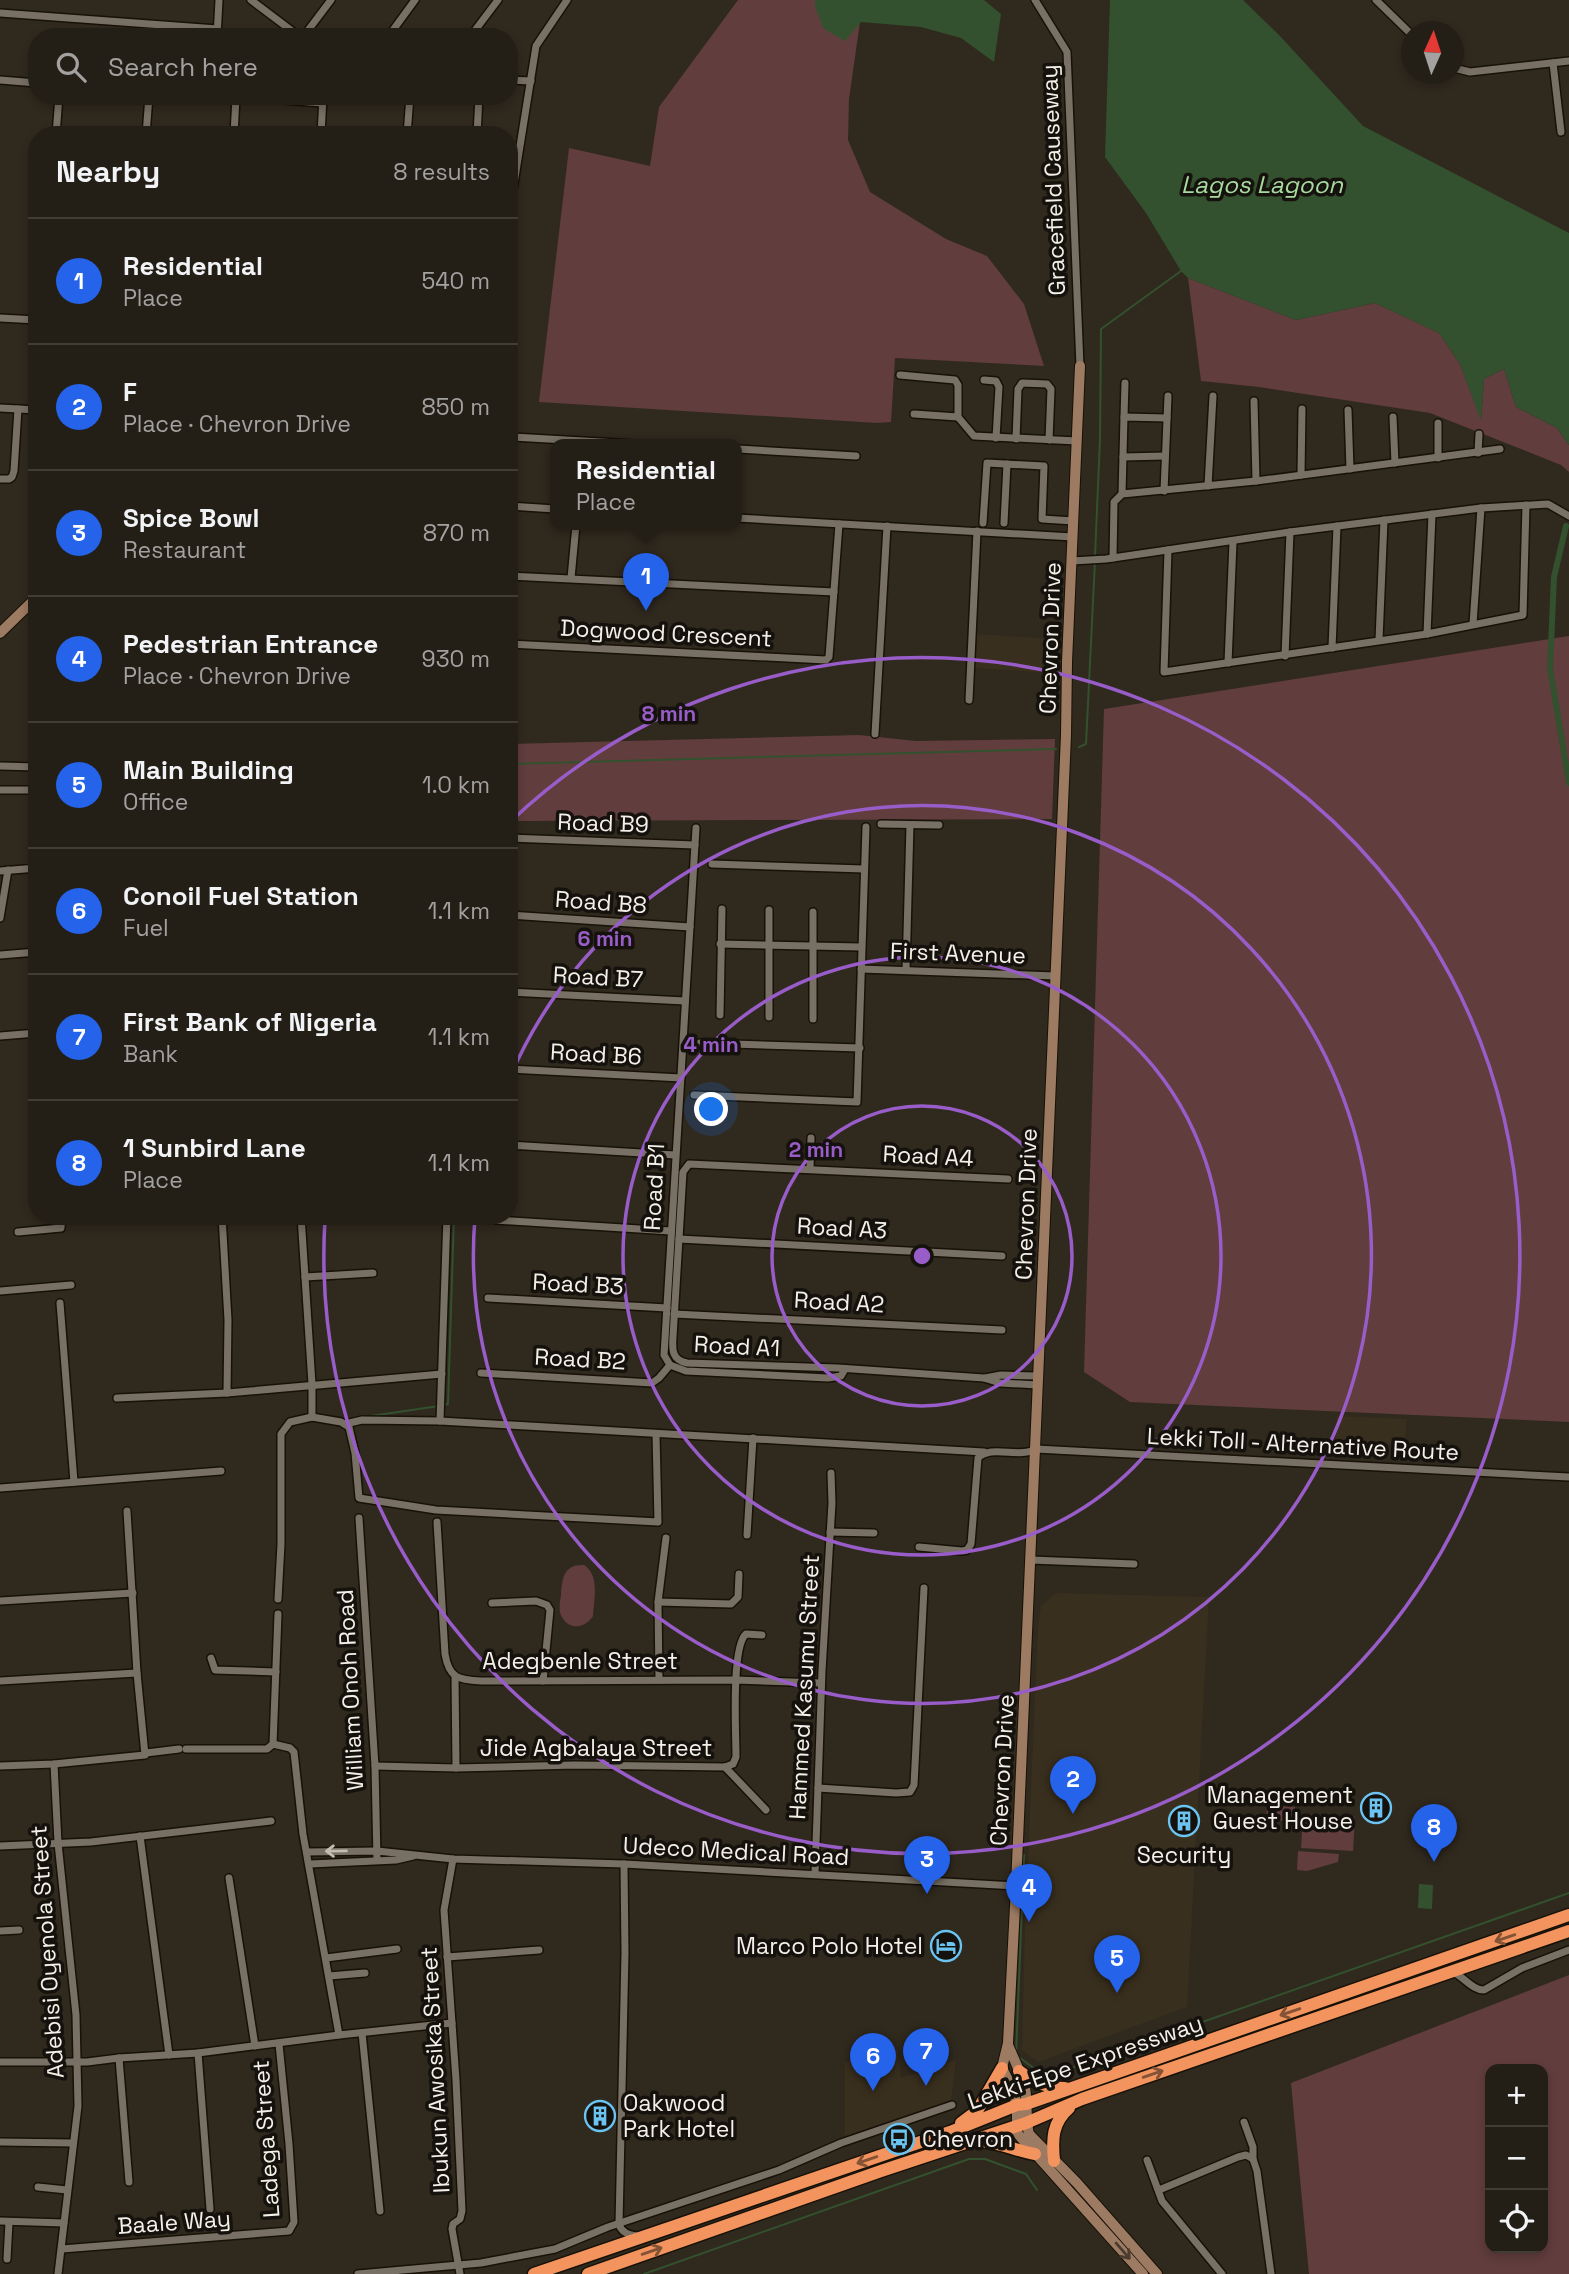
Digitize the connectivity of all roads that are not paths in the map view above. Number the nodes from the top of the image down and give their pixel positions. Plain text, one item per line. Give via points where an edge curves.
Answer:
1 (219, 0) edge
2 (251, 0) edge
3 (331, 0) edge
4 (415, 0) edge
5 (498, 0) edge
6 (567, 0) edge
7 (1035, 0) edge
8 (1376, 0) edge
9 (0, 13) edge
10 (1401, 24) edge
11 (163, 28) edge
12 (217, 28) edge
13 (290, 28) edge
14 (309, 28) edge
15 (395, 28) edge
16 (477, 28) edge
17 (1569, 61) edge
18 (1553, 63) junction
19 (1464, 70) edge
20 (0, 80) edge
21 (518, 81) edge
22 (28, 82) edge
23 (531, 82) junction
24 (58, 105) edge
25 (148, 105) edge
26 (236, 105) edge
27 (323, 105) edge
28 (409, 105) edge
29 (479, 105) edge
30 (57, 126) edge
31 (147, 126) edge
32 (234, 126) edge
33 (322, 126) edge
34 (408, 126) edge
35 (477, 126) edge
36 (1561, 132) dead end
37 (518, 161) edge
38 (0, 318) edge
39 (28, 320) edge
40 (1080, 366) joint
41 (900, 375) dead end
42 (984, 380) dead end
43 (1125, 383) dead end
44 (1168, 396) dead end
45 (1213, 396) dead end
46 (1254, 401) dead end
47 (0, 408) edge
48 (18, 409) junction
49 (1302, 409) dead end
50 (28, 410) edge
51 (1348, 410) dead end
52 (914, 414) dead end
53 (958, 417) junction
54 (1124, 417) junction
55 (1393, 417) dead end
56 (1167, 418) junction
57 (1438, 423) dead end
58 (1479, 434) dead end
59 (518, 437) edge
60 (996, 438) junction
61 (550, 439) edge
62 (1016, 439) junction
63 (1049, 440) junction
64 (1077, 441) junction
65 (742, 449) edge
66 (1500, 449) dead end
67 (1478, 453) junction
68 (856, 456) dead end
69 (1123, 457) junction
70 (1165, 457) junction
71 (1438, 458) junction
72 (1395, 463) junction
73 (1007, 464) junction
74 (1350, 469) junction
75 (1301, 475) junction
76 (0, 479) edge
77 (1256, 481) junction
78 (1208, 486) junction
79 (1164, 491) junction
80 (1122, 494) junction
81 (1526, 505) junction
82 (518, 507) edge
83 (1481, 508) junction
84 (550, 509) edge
85 (1432, 514) junction
86 (1569, 516) edge
87 (742, 518) edge
88 (1384, 520) junction
89 (1074, 521) junction
90 (984, 523) dead end
91 (1004, 523) dead end
92 (839, 524) junction
93 (887, 526) junction
94 (1337, 526) junction
95 (576, 530) edge
96 (977, 531) junction
97 (1290, 532) junction
98 (1073, 537) junction
99 (1233, 541) junction
100 (1168, 550) junction
101 (1113, 558) junction
102 (1072, 561) junction
103 (518, 576) edge
104 (571, 578) junction
105 (834, 592) junction
106 (28, 606) edge
107 (1473, 624) junction
108 (0, 633) edge
109 (1427, 634) junction
110 (1379, 640) junction
111 (518, 644) edge
112 (1332, 648) junction
113 (1285, 656) junction
114 (1228, 663) junction
115 (969, 700) dead end
116 (875, 734) dead end
117 (0, 766) edge
118 (28, 767) edge
119 (0, 790) edge
120 (28, 790) edge
121 (881, 824) dead end
122 (910, 824) junction
123 (939, 825) dead end
124 (866, 827) dead end
125 (696, 828) dead end
126 (518, 838) edge
127 (695, 845) junction
128 (712, 864) dead end
129 (28, 869) edge
130 (864, 869) junction
131 (4, 870) edge
132 (722, 909) dead end
133 (769, 910) dead end
134 (814, 912) dead end
135 (518, 916) edge
136 (0, 918) edge
137 (690, 926) junction
138 (720, 944) junction
139 (768, 946) junction
140 (812, 946) junction
141 (862, 947) junction
142 (28, 953) edge
143 (0, 955) edge
144 (860, 969) junction
145 (906, 970) junction
146 (1055, 976) junction
147 (518, 992) edge
148 (685, 1001) junction
149 (720, 1015) dead end
150 (769, 1017) dead end
151 (813, 1018) dead end
152 (28, 1034) edge
153 (0, 1036) edge
154 (700, 1044) dead end
155 (860, 1048) junction
156 (518, 1069) edge
157 (681, 1078) junction
158 (694, 1095) dead end
159 (811, 1139) dead end
160 (518, 1146) edge
161 (675, 1155) junction
162 (810, 1169) junction
163 (683, 1172) joint
164 (1007, 1179) dead end
165 (518, 1221) edge
166 (61, 1225) edge
167 (223, 1225) edge
168 (302, 1225) edge
169 (447, 1225) edge
170 (671, 1231) junction
171 (18, 1232) dead end
172 (679, 1239) junction
173 (1002, 1256) dead end
174 (373, 1273) dead end
175 (305, 1277) junction
176 (71, 1285) dead end
177 (0, 1291) edge
178 (488, 1298) dead end
179 (60, 1303) dead end
180 (667, 1308) junction
181 (674, 1314) junction
182 (1002, 1329) dead end
183 (670, 1364) junction
184 (845, 1369) junction
185 (481, 1373) dead end
186 (442, 1374) junction
187 (1038, 1380) junction
188 (312, 1384) junction
189 (227, 1392) junction
190 (117, 1398) dead end
191 (312, 1417) junction
192 (440, 1421) junction
193 (345, 1424) junction
194 (656, 1434) junction
195 (753, 1437) junction
196 (1035, 1449) junction
197 (985, 1452) junction
198 (221, 1471) dead end
199 (831, 1474) dead end
200 (1569, 1477) edge
201 (74, 1482) junction
202 (0, 1488) edge
203 (127, 1511) dead end
204 (359, 1518) dead end
205 (437, 1522) dead end
206 (830, 1532) junction
207 (874, 1533) dead end
208 (747, 1535) dead end
209 (666, 1538) dead end
210 (919, 1546) dead end
211 (1031, 1560) junction
212 (1134, 1564) dead end
213 (739, 1574) dead end
214 (925, 1588) dead end
215 (133, 1593) junction
216 (278, 1599) dead end
217 (0, 1601) edge
218 (658, 1602) junction
219 (492, 1603) dead end
220 (278, 1615) dead end
221 (762, 1636) dead end
222 (211, 1658) dead end
223 (276, 1672) junction
224 (137, 1673) junction
225 (454, 1676) junction
226 (659, 1680) junction
227 (736, 1680) junction
228 (0, 1681) edge
229 (543, 1681) junction
230 (821, 1683) junction
231 (273, 1744) junction
232 (146, 1753) junction
233 (54, 1764) junction
234 (0, 1766) edge
235 (375, 1766) junction
236 (725, 1767) junction
237 (456, 1768) junction
238 (818, 1788) junction
239 (766, 1810) dead end
240 (271, 1821) dead end
241 (140, 1836) junction
242 (58, 1843) junction
243 (0, 1846) edge
244 (377, 1850) junction
245 (307, 1852) junction
246 (413, 1856) junction
247 (453, 1859) junction
248 (377, 1860) junction
249 (310, 1864) junction
250 (624, 1864) junction
251 (815, 1873) junction
252 (229, 1878) dead end
253 (1016, 1886) junction
254 (1569, 1915) edge
255 (19, 1930) dead end
256 (0, 1931) edge
257 (1569, 1931) edge
258 (397, 1950) dead end
259 (540, 1950) dead end
260 (1569, 1950) edge
261 (447, 1956) junction
262 (326, 1958) junction
263 (1475, 1964) junction
264 (1452, 1972) junction
265 (365, 1973) dead end
266 (329, 1976) junction
267 (1473, 1987) junction
268 (452, 2023) junction
269 (362, 2033) junction
270 (339, 2035) junction
271 (1008, 2043) junction
272 (279, 2044) junction
273 (255, 2046) junction
274 (198, 2053) junction
275 (169, 2056) junction
276 (119, 2058) junction
277 (0, 2062) edge
278 (77, 2062) junction
279 (1002, 2068) junction
280 (1126, 2069) junction
281 (1019, 2071) junction
282 (1072, 2088) junction
283 (1082, 2099) junction
284 (952, 2105) dead end
285 (1021, 2114) junction
286 (1244, 2122) dead end
287 (950, 2132) junction
288 (968, 2141) junction
289 (0, 2142) edge
290 (73, 2143) junction
291 (1035, 2154) junction
292 (1253, 2159) junction
293 (1054, 2161) junction
294 (1147, 2161) dead end
295 (881, 2171) junction
296 (129, 2182) dead end
297 (38, 2187) dead end
298 (67, 2190) junction
299 (1159, 2190) junction
300 (210, 2209) dead end
301 (380, 2211) dead end
302 (4, 2222) edge
303 (64, 2223) junction
304 (620, 2226) junction
305 (289, 2231) joint
306 (642, 2237) junction
307 (62, 2249) junction
308 (609, 2249) junction
309 (7, 2259) dead end
310 (459, 2271) edge
311 (60, 2274) edge
312 (358, 2274) edge
313 (449, 2274) edge
314 (534, 2274) edge
315 (588, 2274) edge
316 (1143, 2274) edge
317 (1157, 2274) edge
318 (1222, 2274) edge
319 (1271, 2274) edge

1 - 12 street
2 - 13 street
3 - 14 street
4 - 15 street
5 - 16 street
6 - 23 street via 538,40
7 - 40 street, Gracefield Causeway via 1067,52
8 - 10 street
9 - 11 street
17 - 18 street
18 - 19 street
18 - 36 street
20 - 22 street
21 - 23 street
23 - 37 street
24 - 30 street
25 - 31 street
26 - 32 street
27 - 33 street
28 - 34 street
29 - 35 street
38 - 39 street
40 - 64 main road, Chevron Drive
41 - 53 street via 955,380
42 - 60 street via 996,381 999,387
43 - 54 street
44 - 56 street
45 - 78 street
46 - 77 street
47 - 48 street
48 - 50 street
48 - 76 street via 14,471 9,479
49 - 75 street
51 - 74 street
52 - 53 street
53 - 60 street via 974,436
54 - 56 street
54 - 69 street
55 - 72 street
56 - 70 street
57 - 71 street
58 - 67 street
59 - 61 street
60 - 62 street
62 - 63 street
62 - 63 street via 1018,389 1022,383 1034,383 1051,389
63 - 64 street
64 - 89 main road, Chevron Drive
65 - 68 street
66 - 67 street
67 - 71 street
69 - 70 street
69 - 80 street
70 - 79 street
71 - 72 street
72 - 74 street
73 - 89 street via 1044,466 1042,519
73 - 90 street via 987,463
73 - 91 street
74 - 75 street
75 - 77 street
77 - 78 street
78 - 79 street
79 - 80 street
80 - 101 street via 1114,502
81 - 83 street
81 - 86 street via 1548,504
81 - 107 street via 1523,615
82 - 84 street
83 - 85 street
83 - 107 street
85 - 88 street
85 - 109 street
87 - 92 street
88 - 94 street
88 - 110 street
89 - 98 main road, Chevron Drive
92 - 93 street
92 - 105 street
93 - 96 street
93 - 116 street
94 - 97 street
94 - 112 street
95 - 104 street
96 - 98 street
96 - 115 street
97 - 99 street
97 - 113 street
98 - 102 main road, Chevron Drive
99 - 100 street
99 - 114 street
100 - 101 street
100 - 114 street via 1164,672
101 - 102 street
102 - 146 main road, Chevron Drive
103 - 104 street
104 - 105 street
105 - 111 street, Dogwood Crescent via 829,657 821,661
106 - 108 main road
107 - 109 street
109 - 110 street
110 - 112 street
112 - 113 street
113 - 114 street
117 - 118 street
119 - 120 street
121 - 122 street
122 - 123 street
122 - 145 street
124 - 130 street
125 - 127 street, Road B1
126 - 127 street, Road B9
127 - 137 street, Road B1
128 - 130 street
129 - 131 street
130 - 141 street
131 - 136 street
132 - 138 street
133 - 139 street
134 - 140 street
135 - 137 street, Road B8
137 - 148 street, Road B1
138 - 139 street
138 - 149 street
139 - 140 street
139 - 150 street
140 - 141 street
140 - 151 street
141 - 144 street
142 - 143 street
144 - 145 street, First Avenue
144 - 155 street
145 - 146 street, First Avenue
146 - 187 main road, Chevron Drive
147 - 148 street, Road B7
148 - 157 street, Road B1
152 - 153 street
154 - 155 street
155 - 158 street via 857,1102
156 - 157 street, Road B6
157 - 161 street, Road B1
159 - 162 street
160 - 161 street
161 - 170 street, Road B1
162 - 163 street, Road A4 via 694,1163
162 - 164 street, Road A4
163 - 172 street, Road A1
165 - 170 street
166 - 171 street
167 - 189 street
168 - 175 street
169 - 186 street
170 - 180 street, Road B1
172 - 173 street, Road A3
172 - 181 street, Road A1
174 - 175 street
175 - 188 street
176 - 177 street
178 - 180 street, Road B3
179 - 201 street
180 - 183 street, Road B1 via 664,1355
181 - 182 street, Road A2
181 - 184 street, Road A1 via 673,1355 681,1362
183 - 184 street via 686,1371 828,1378 841,1376
183 - 185 street, Road B2 via 652,1383
184 - 187 street, Road A1 via 984,1378 1000,1383
186 - 188 street
186 - 192 street
187 - 196 main road, Chevron Drive
188 - 189 street
188 - 191 street
189 - 190 street
191 - 193 street, Lekki Toll - Alternative Route
191 - 216 street via 290,1422 281,1434
192 - 193 street, Lekki Toll - Alternative Route
192 - 194 street, Lekki Toll - Alternative Route
193 - 194 street via 355,1453 359,1498 436,1510 658,1522
194 - 195 street, Lekki Toll - Alternative Route
195 - 197 street, Lekki Toll - Alternative Route
195 - 208 street
196 - 197 street, Lekki Toll - Alternative Route
196 - 200 street, Lekki Toll - Alternative Route
196 - 211 main road, Chevron Drive
197 - 210 street via 978,1458 967,1550
198 - 201 street
199 - 206 street, Hammed Kasumu Street
201 - 202 street
203 - 215 street
204 - 235 street, William Onoh Road
205 - 225 street, Adegbenle Street via 445,1654
206 - 207 street
206 - 230 street, Hammed Kasumu Street
209 - 218 street
211 - 212 street
211 - 253 main road, Chevron Drive
213 - 218 street via 738,1597 731,1604
214 - 238 street via 914,1785 910,1792 897,1793
215 - 217 street
215 - 224 street
218 - 226 street
219 - 229 street via 536,1601 550,1609
220 - 223 street
221 - 227 street, Jide Agbalaya Street via 746,1634 741,1639
222 - 223 street via 215,1670
223 - 231 street
224 - 228 street
224 - 232 street
225 - 229 street, Adegbenle Street via 467,1681
225 - 237 street
226 - 227 street, Adegbenle Street
226 - 229 street, Adegbenle Street
227 - 230 street, Adegbenle Street
227 - 236 street, Jide Agbalaya Street via 736,1757
230 - 238 street, Hammed Kasumu Street
231 - 232 street via 267,1749
231 - 245 street via 294,1752
232 - 233 street
233 - 234 street
233 - 242 street, Adebisi Oyenola Street
235 - 237 street, Jide Agbalaya Street
235 - 244 street, William Onoh Road
236 - 237 street, Jide Agbalaya Street
236 - 239 street
238 - 251 street, Hammed Kasumu Street
240 - 241 street
241 - 242 street
241 - 275 street
242 - 243 street
242 - 278 street, Adebisi Oyenola Street
244 -> 245 street
244 - 246 street
244 - 248 street, William Onoh Road
245 - 249 street
246 - 247 street, Udeco Medical Road
246 - 248 street
247 - 250 street, Udeco Medical Road
247 - 261 street, Ibukun Awosika Street via 444,1901
248 - 249 street
249 - 262 street
250 - 251 street, Udeco Medical Road
250 - 304 street
251 - 253 street, Udeco Medical Road
252 - 273 street
253 - 271 main road, Chevron Drive
254 -> 280 highway, Lekki-Epe Expressway
255 - 256 street
257 - 263 highway, Lekki-Epe Expressway
258 - 262 street
259 - 261 street
260 - 267 street via 1522,1968 1484,1990
261 - 268 street, Ibukun Awosika Street
262 - 266 street
263 - 264 highway, Lekki-Epe Expressway
263 - 267 street
264 - 267 street
283 -> 264 highway, Lekki-Epe Expressway
265 - 266 street
266 - 270 street
268 - 269 street
268 - 310 street, Ibukun Awosika Street via 462,2211 452,2229
269 - 270 street
269 - 301 street
270 - 272 street
271 - 279 main road, Chevron Drive
271 - 281 main road, Chevron Drive
272 - 273 street
272 - 305 street, Ladega Street via 289,2144 293,2222
273 - 274 street
274 - 275 street
274 - 300 street
275 - 276 street
276 - 278 street
276 - 296 street
277 - 278 street
278 - 290 street, Adebisi Oyenola Street
279 - 285 main road
279 - 287 highway via 977,2111
280 - 282 highway, Lekki-Epe Expressway
280 - 285 highway via 1119,2077
281 - 282 highway via 1045,2085
281 - 285 main road, Chevron Drive via 1025,2088
282 - 285 highway, Lekki-Epe Expressway
283 - 285 highway, Lekki-Epe Expressway
283 - 293 highway via 1055,2125
284 - 304 street
285 - 287 highway, Lekki-Epe Expressway
285 - 288 highway, Lekki-Epe Expressway
285 - 291 main road via 1017,2133
285 - 293 main road via 1029,2134
285 - 295 highway via 897,2160
286 - 292 street
287 -> 306 highway, Lekki-Epe Expressway
288 - 291 highway
288 - 295 highway, Lekki-Epe Expressway
289 - 290 street
290 - 298 street, Adebisi Oyenola Street
291 -> 316 main road
292 - 299 street via 1238,2157
292 - 319 street
293 - 317 main road
294 - 299 street
315 -> 295 highway, Lekki-Epe Expressway
297 - 298 street
298 - 303 street, Adebisi Oyenola Street
299 - 318 street via 1166,2208
302 - 303 street
302 - 309 street
303 - 307 street, Adebisi Oyenola Street
304 - 306 street via 628,2235
304 - 308 street
304 - 310 street via 555,2249
305 - 307 street, Baale Way
306 - 308 highway, Lekki-Epe Expressway
307 - 311 street, Adebisi Oyenola Street
308 - 314 highway, Lekki-Epe Expressway
310 - 312 street
310 - 313 street

